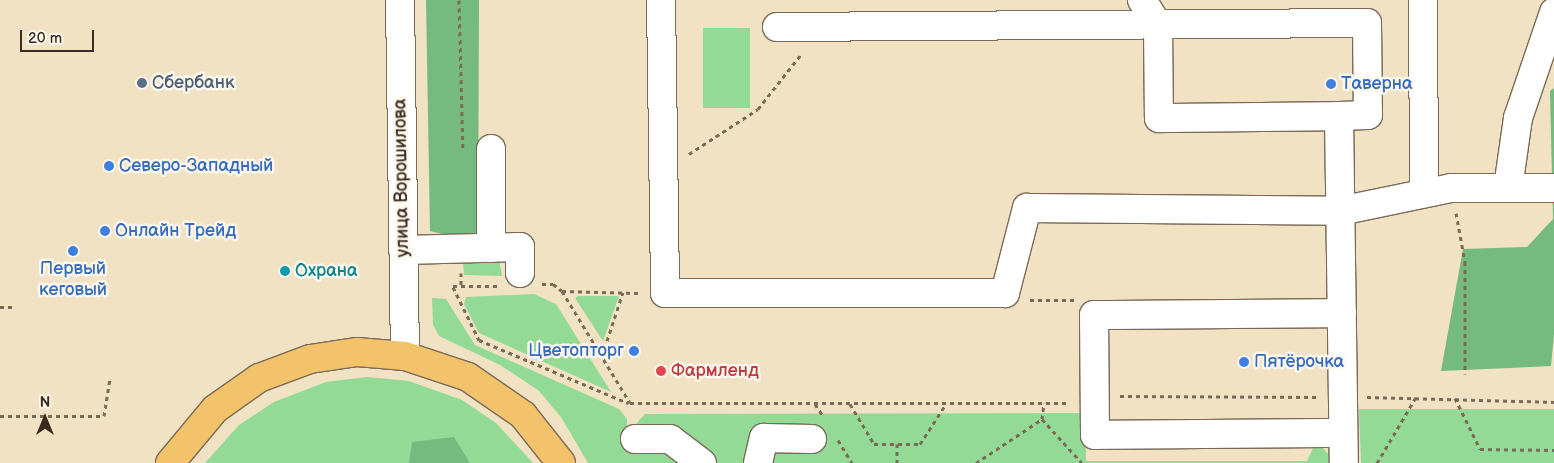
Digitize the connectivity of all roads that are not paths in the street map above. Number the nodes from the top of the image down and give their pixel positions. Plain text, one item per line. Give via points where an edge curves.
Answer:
1 (400, 0) edge
2 (661, 0) edge
3 (1142, 0) edge
4 (1423, 0) edge
5 (1554, 12) edge
6 (777, 26) dead end
7 (1158, 26) junction
8 (1338, 116) junction
9 (490, 149) dead end
10 (1508, 188) junction
11 (1554, 188) edge
12 (1424, 191) junction
13 (1340, 211) junction
14 (490, 248) junction
15 (404, 250) junction
16 (521, 281) road end
17 (1342, 313) junction
18 (405, 356) junction
19 (1344, 433) junction
20 (635, 439) dead end
21 (812, 439) dead end
22 (170, 463) edge
23 (561, 463) edge
24 (702, 463) edge
25 (758, 463) edge
26 (1344, 463) edge

1 - 15 street, улица Ворошилова
2 - 13 street via 665,293 1005,294 1027,208
3 - 7 street
4 - 12 street
5 - 10 street via 1518,118
6 - 7 street
7 - 8 street via 1159,118
7 - 8 street via 1367,23 1368,115
8 - 13 street
9 - 14 street
10 - 11 street
10 - 12 street
12 - 13 street
13 - 17 street
14 - 15 street
14 - 16 street via 520,247
15 - 18 street, улица Ворошилова
17 - 19 street
17 - 19 street via 1094,315 1095,435
18 - 22 main road via 334,354 268,374 215,409
18 - 23 main road via 437,364 497,394 523,415
19 - 26 street
20 - 24 street via 670,439
21 - 25 street via 764,438

